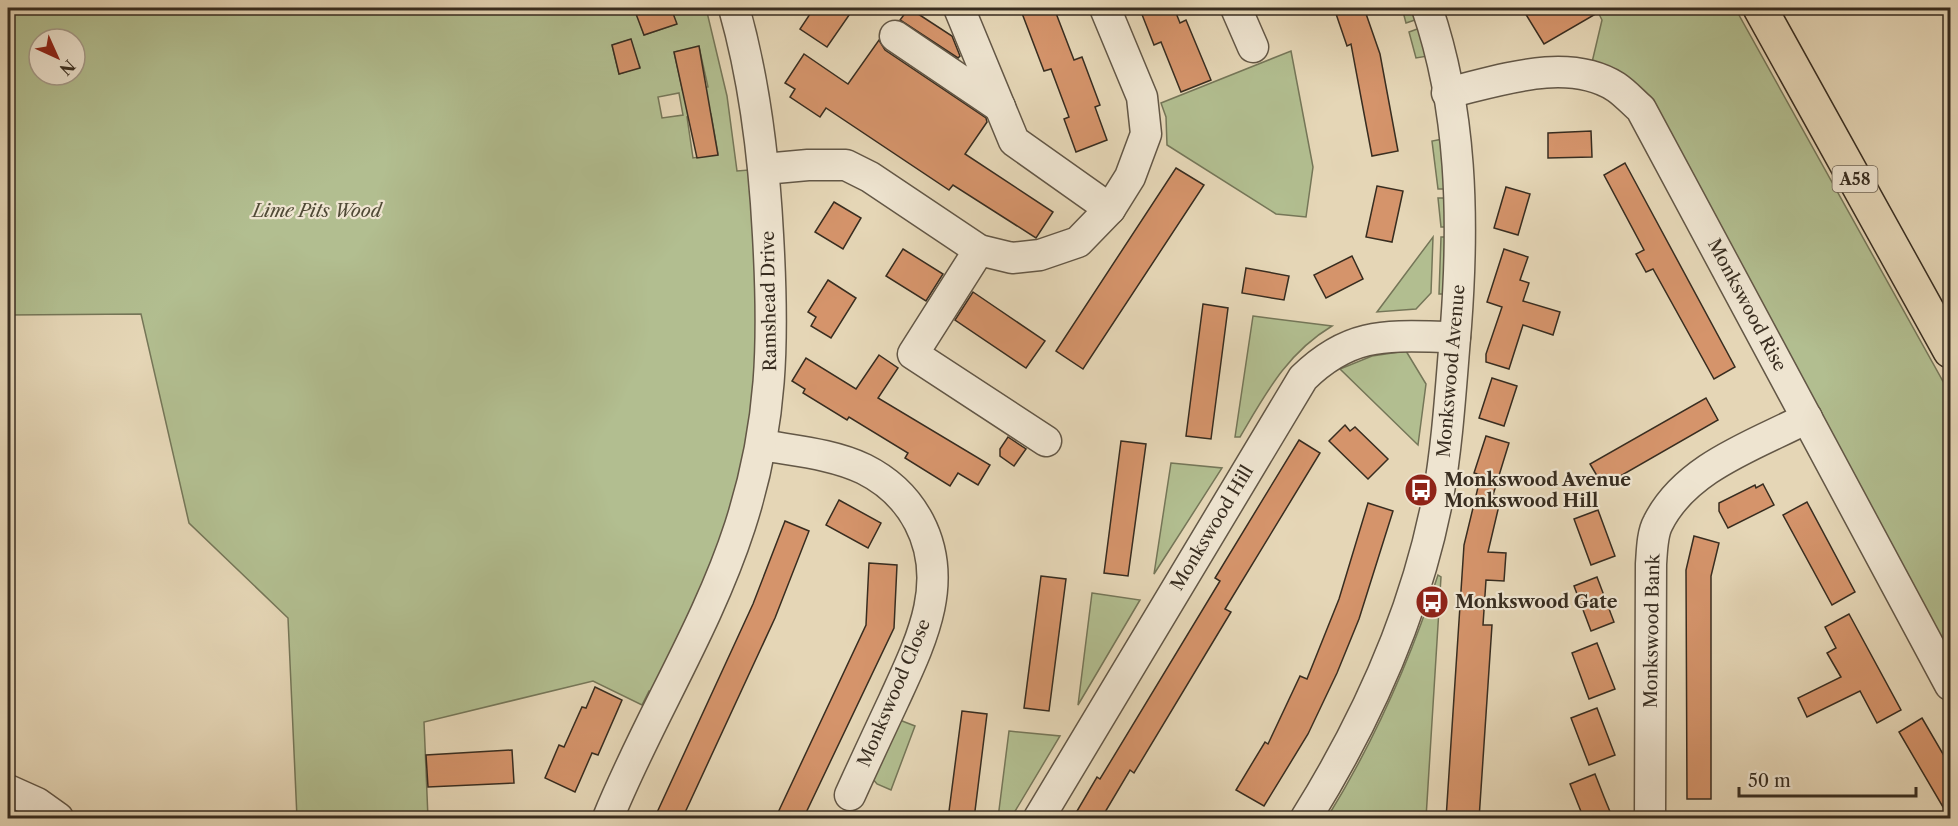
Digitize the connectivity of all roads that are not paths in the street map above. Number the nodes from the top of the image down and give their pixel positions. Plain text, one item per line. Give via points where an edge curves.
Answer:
1 (734, 8) edge
2 (959, 8) edge
3 (1236, 8) edge
4 (1427, 8) edge
5 (1760, 8) edge
6 (1110, 9) edge
7 (895, 36) dead end
8 (1253, 47) dead end
9 (1447, 93) junction
10 (1000, 107) junction
11 (764, 169) junction
12 (1110, 209) junction
13 (979, 250) junction
14 (1455, 338) junction
15 (1950, 351) edge
16 (1807, 418) junction
17 (1046, 441) dead end
18 (762, 445) junction
19 (1950, 685) edge
20 (8, 790) edge
21 (850, 795) dead end
22 (57, 819) edge
23 (608, 819) edge
24 (1039, 819) edge
25 (1306, 819) edge
26 (1650, 819) edge

1 - 11 street, Ramshead Drive via 749,66
2 - 10 street
3 - 8 street
4 - 9 street, Monkswood Avenue
5 - 15 main road, A58
6 - 12 street via 1142,97 1146,134 1130,177
7 - 10 street
9 - 14 street, Monkswood Avenue via 1459,166 1462,217
9 - 16 street, Monkswood Rise via 1557,71 1589,75 1617,87 1641,109
10 - 12 street via 1014,141
11 - 13 street via 846,165
11 - 18 street, Ramshead Drive via 773,325
12 - 13 street via 1078,242 1040,255 1012,258
13 - 17 street via 913,354
14 - 24 street, Monkswood Hill via 1371,339 1343,347 1303,378
14 - 25 street, Monkswood Avenue via 1438,497 1409,603 1367,708
16 - 19 street, Monkswood Rise
16 - 26 street, Monkswood Bank via 1703,472 1675,495 1656,525 1651,564
18 - 21 street, Monkswood Close via 846,462 878,477 905,500 929,547 933,582 926,622
18 - 23 street, Ramshead Drive via 740,526 709,604
20 - 22 street via 37,803

